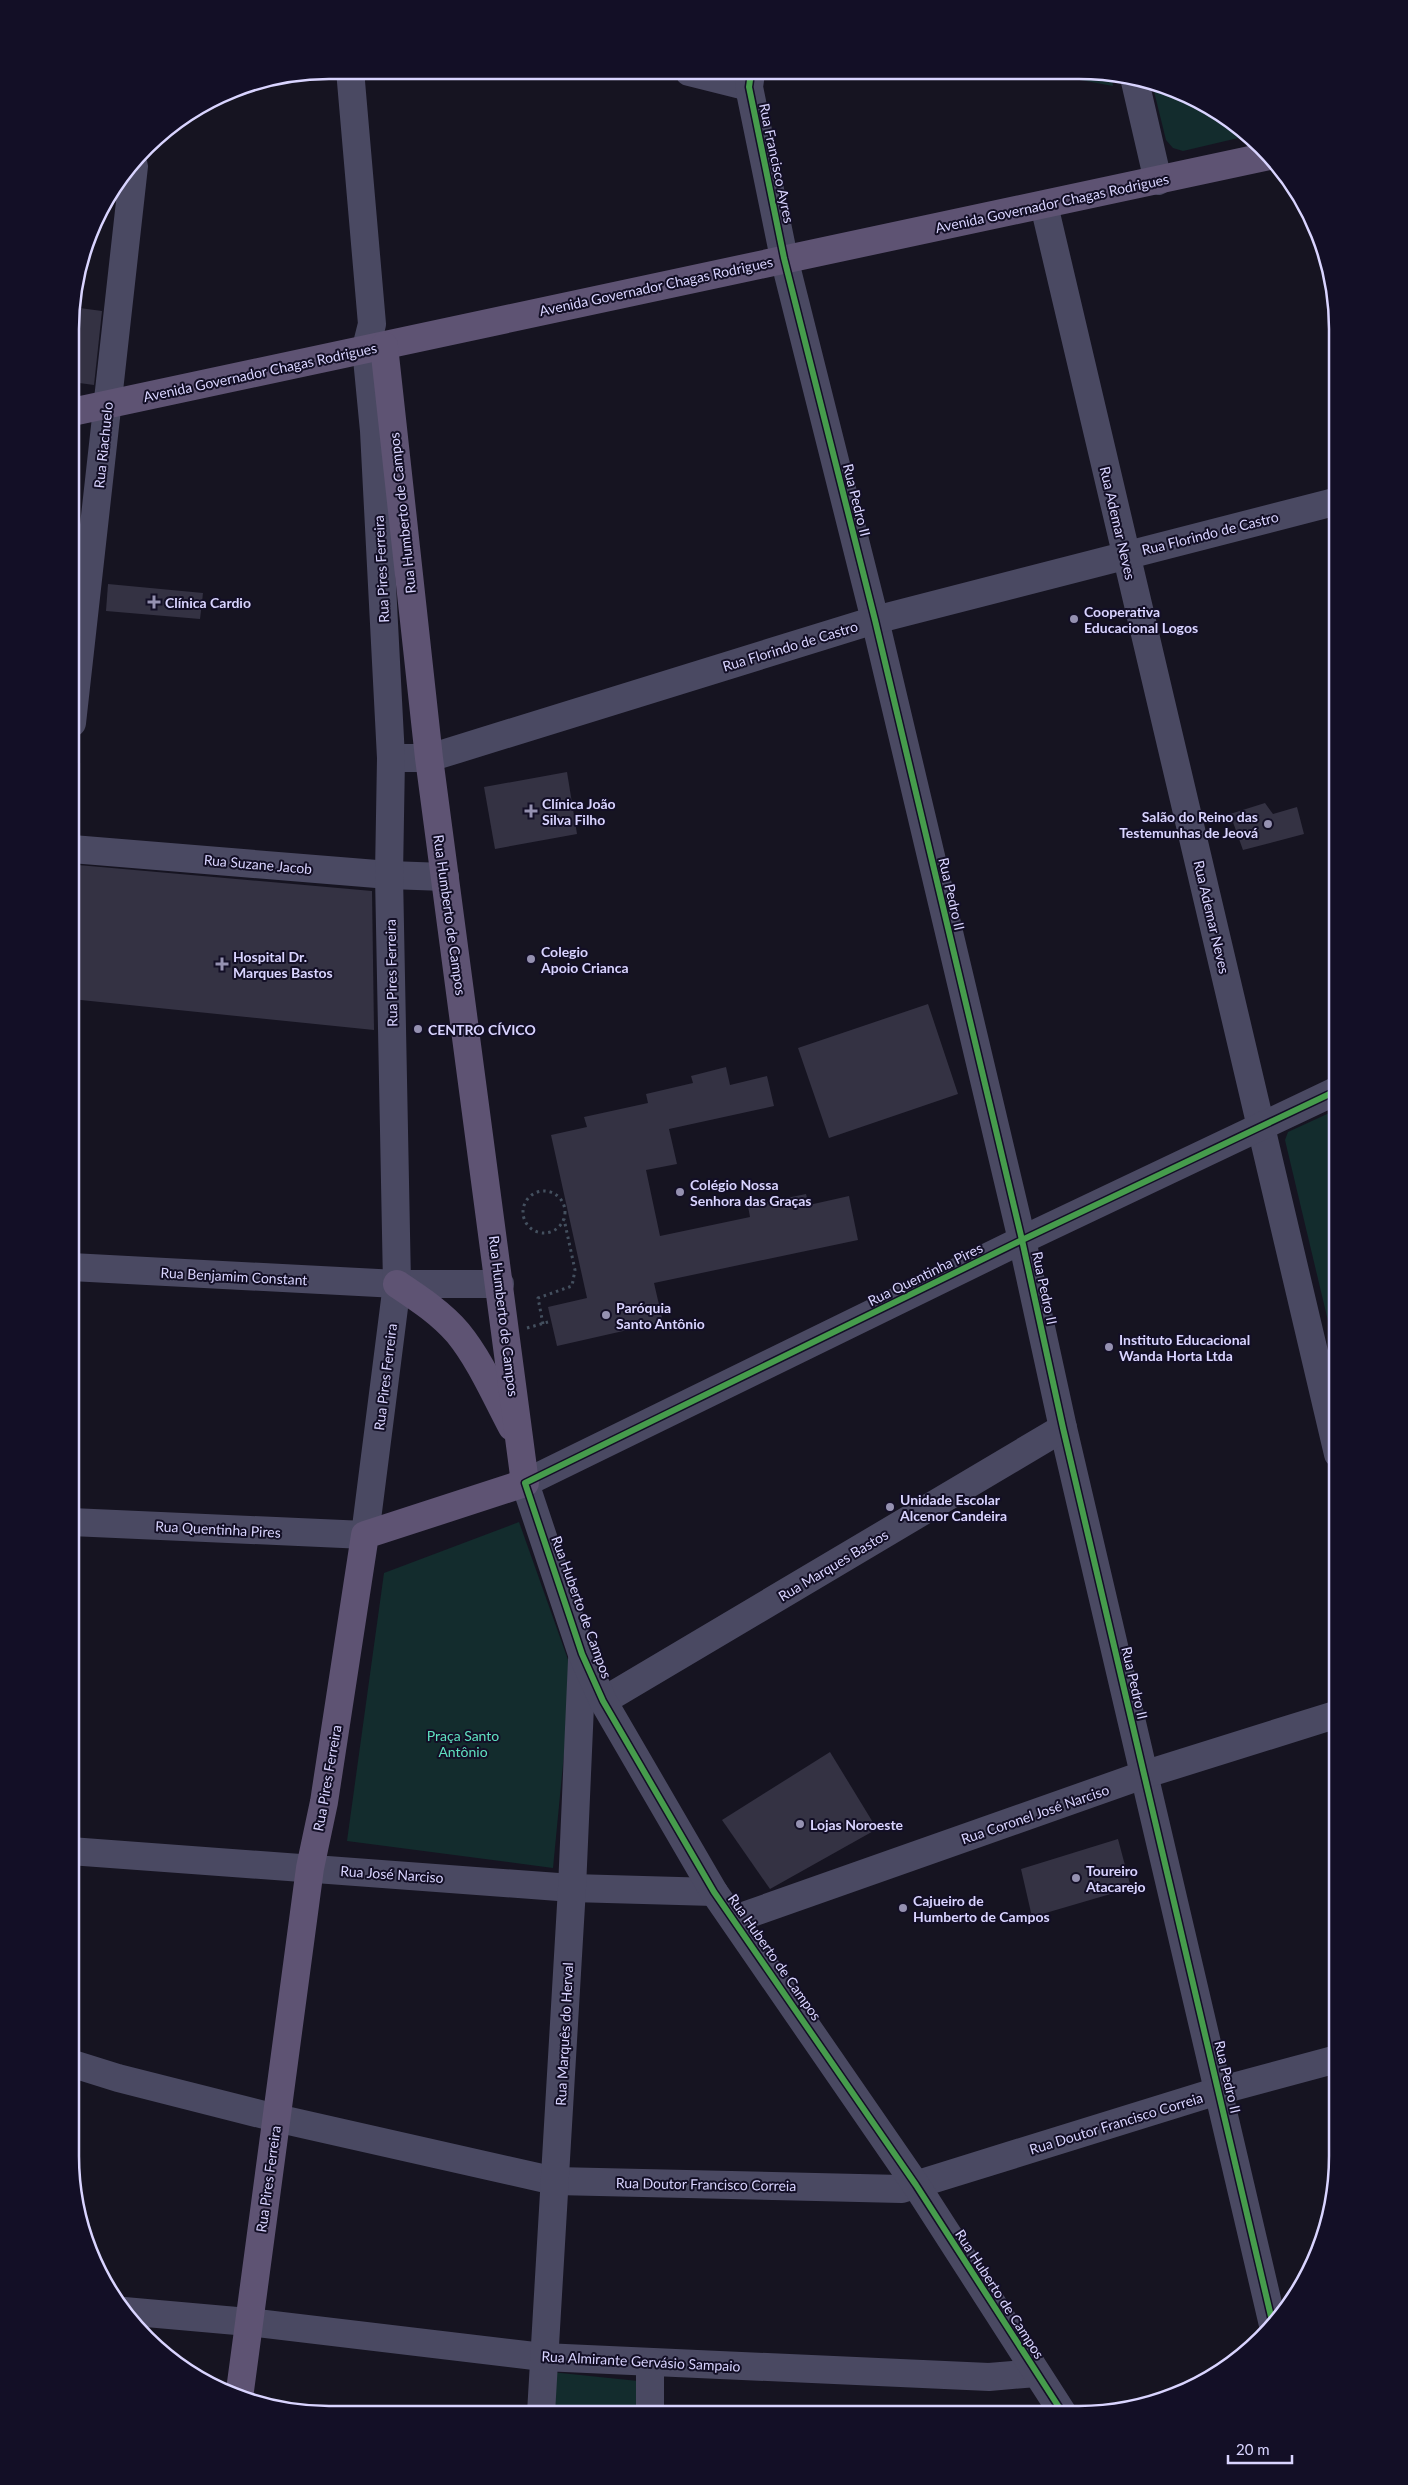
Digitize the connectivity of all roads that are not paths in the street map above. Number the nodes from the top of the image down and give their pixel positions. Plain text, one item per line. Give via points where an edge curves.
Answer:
1 (351, 79) edge
2 (750, 80) edge
3 (1136, 85) edge
4 (1261, 158) edge
5 (133, 173) edge
6 (1158, 180) junction
7 (1044, 205) junction
8 (784, 258) junction
9 (374, 339) junction
10 (108, 404) junction
11 (79, 410) edge
12 (1329, 503) edge
13 (1125, 554) junction
14 (875, 620) junction
15 (79, 661) edge
16 (391, 758) junction
17 (429, 758) junction
18 (79, 850) edge
19 (389, 875) junction
20 (445, 877) junction
21 (1329, 1094) edge
22 (1262, 1127) junction
23 (1022, 1240) junction
24 (79, 1267) edge
25 (398, 1284) junction
26 (500, 1284) junction
27 (1329, 1415) edge
28 (1063, 1428) junction
29 (519, 1440) junction
30 (525, 1483) junction
31 (79, 1522) edge
32 (365, 1535) junction
33 (582, 1654) junction
34 (603, 1702) junction
35 (1329, 1717) edge
36 (1143, 1775) junction
37 (79, 1852) edge
38 (310, 1868) junction
39 (572, 1888) junction
40 (714, 1892) junction
41 (735, 1919) junction
42 (1329, 2061) edge
43 (79, 2066) edge
44 (1218, 2091) junction
45 (276, 2118) junction
46 (555, 2181) junction
47 (916, 2185) junction
48 (133, 2312) edge
49 (1271, 2316) edge
50 (248, 2322) junction
51 (543, 2357) junction
52 (650, 2362) junction
53 (1036, 2373) junction
54 (240, 2390) edge
55 (541, 2406) edge
56 (650, 2406) edge
57 (1058, 2406) edge

1 - 9 street, Rua Pires Ferreira
2 - 8 street, Rua Francisco Ayres
3 - 6 street
4 - 6 main road, Avenida Governador Chagas Rodrigues
5 - 10 street, Rua Riachuelo
6 - 7 main road, Avenida Governador Chagas Rodrigues
7 - 8 main road, Avenida Governador Chagas Rodrigues
7 - 13 street, Rua Ademar Neves
8 - 9 main road, Avenida Governador Chagas Rodrigues
8 - 14 street, Rua Pedro II
9 - 10 main road, Avenida Governador Chagas Rodrigues
9 - 16 street, Rua Pires Ferreira via 374,431
9 - 17 main road, Rua Humberto de Campos
10 - 11 main road, Avenida Governador Chagas Rodrigues
10 - 15 street, Rua Riachuelo
12 - 13 street, Rua Florindo de Castro
13 - 14 street, Rua Florindo de Castro
13 - 22 street, Rua Ademar Neves
14 - 17 street, Rua Florindo de Castro
14 - 23 street, Rua Pedro II
16 - 17 street, Rua Florindo de Castro
16 - 19 street, Rua Pires Ferreira
17 - 20 main road, Rua Humberto de Campos
18 - 19 street, Rua Suzane Jacob
19 - 20 street, Rua Suzane Jacob
19 - 25 street, Rua Pires Ferreira
20 - 26 main road, Rua Humberto de Campos
21 - 22 street, Rua Quentinha Pires
22 - 23 street, Rua Quentinha Pires
22 - 27 street, Rua Ademar Neves
23 - 28 street, Rua Pedro II
23 - 30 street, Rua Quentinha Pires
24 - 25 street, Rua Benjamim Constant
25 - 26 street, Rua Benjamim Constant
25 - 29 main road via 457,1332 472,1353
25 - 32 street, Rua Pires Ferreira
26 - 29 main road, Rua Humberto de Campos
28 - 34 street, Rua Marques Bastos
28 - 36 street, Rua Pedro II
29 - 30 main road, Rua Humberto de Campos
30 - 32 main road
30 - 33 street, Rua Huberto de Campos
31 - 32 street, Rua Quentinha Pires
32 - 38 main road, Rua Pires Ferreira via 324,1802
33 - 34 street, Rua Huberto de Campos
33 - 39 street, Rua Marquês do Herval
34 - 40 street, Rua Huberto de Campos
35 - 36 street, Rua Coronel José Narciso
36 - 41 street, Rua Coronel José Narciso
36 - 44 street, Rua Pedro II
37 - 38 street, Rua José Narciso
38 - 39 street, Rua José Narciso
38 - 45 main road, Rua Pires Ferreira
39 - 40 street, Rua José Narciso
39 - 46 street, Rua Marquês do Herval
40 - 41 street, Rua Huberto de Campos
41 - 47 street, Rua Huberto de Campos
42 - 44 street, Rua Doutor Francisco Correia
43 - 45 street, Rua Doutor Francisco Correia
44 - 47 street, Rua Doutor Francisco Correia
44 - 49 street, Rua Pedro II
45 - 46 street, Rua Doutor Francisco Correia
45 - 50 main road, Rua Pires Ferreira
46 - 47 street, Rua Doutor Francisco Correia via 902,2188
46 - 51 street, Rua Marquês do Herval
47 - 53 street, Rua Huberto de Campos
48 - 50 street, Rua Almirante Gervásio Sampaio
50 - 51 street, Rua Almirante Gervásio Sampaio
50 - 54 main road, Rua Pires Ferreira
51 - 52 street, Rua Almirante Gervásio Sampaio
51 - 55 street, Rua Marquês do Herval
52 - 53 street, Rua Almirante Gervásio Sampaio via 989,2378
52 - 56 street
53 - 57 street, Rua Huberto de Campos

